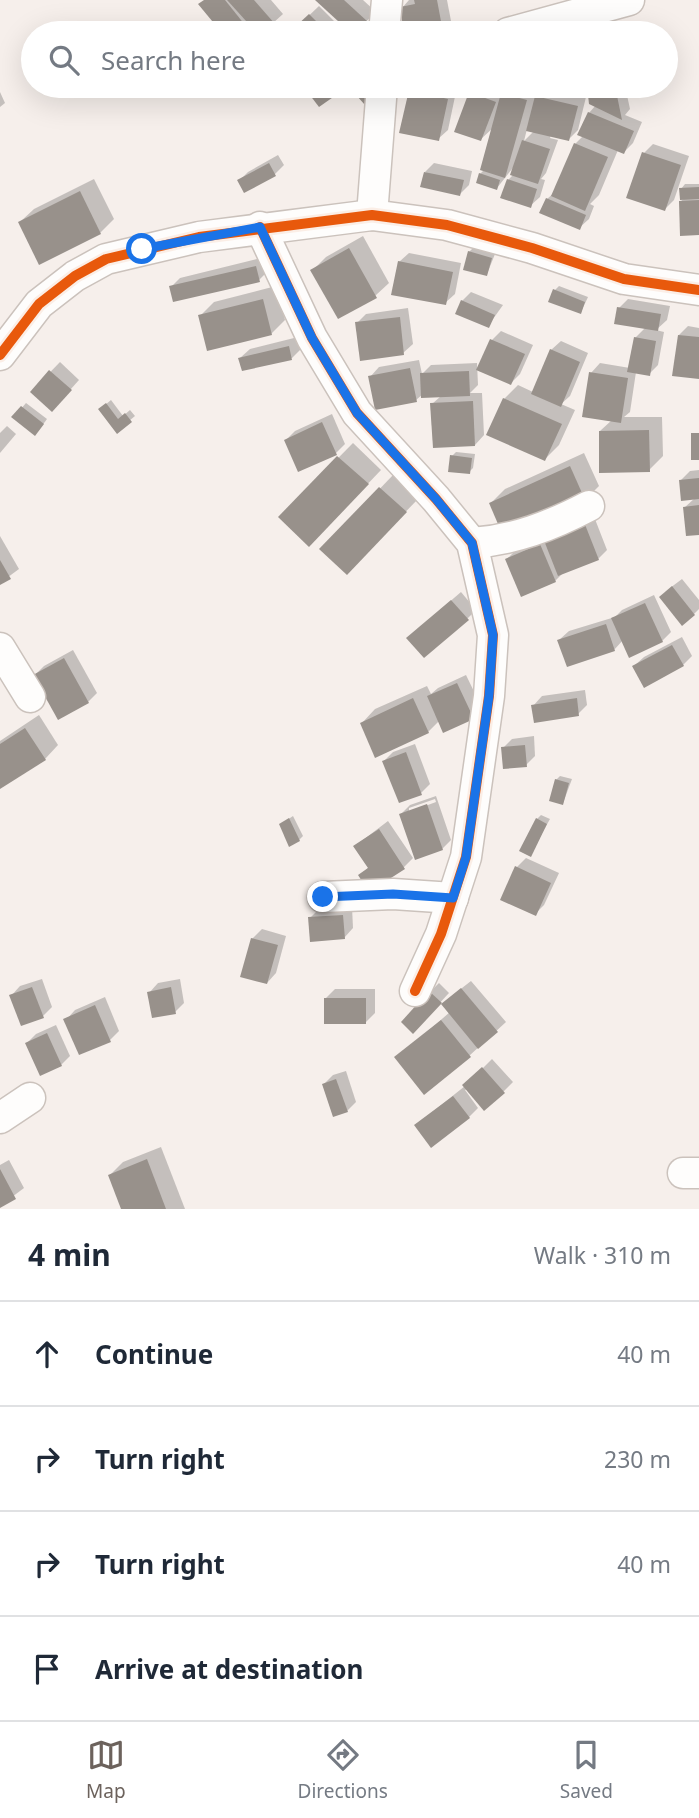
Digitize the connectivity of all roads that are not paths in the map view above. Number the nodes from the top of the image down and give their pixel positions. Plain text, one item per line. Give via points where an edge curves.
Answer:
1 (387, 0) edge
2 (629, 0) edge
3 (385, 21) edge
4 (552, 21) edge
5 (381, 98) edge
6 (372, 215) junction
7 (260, 227) junction
8 (699, 290) edge
9 (0, 355) edge
10 (589, 506) dead end
11 (472, 543) junction
12 (0, 648) edge
13 (30, 697) dead end
14 (323, 897) dead end
15 (453, 898) junction
16 (415, 991) dead end
17 (30, 1098) dead end
18 (0, 1118) edge

1 - 3 street
2 - 4 street
5 - 6 street
6 - 7 street
6 - 8 street via 447,225 624,279
7 - 9 street via 106,259 39,304
7 - 11 street via 312,338 357,413
10 - 11 street via 551,526
11 - 15 street via 493,635 466,857
12 - 13 street
14 - 15 street via 393,894
15 - 16 street
17 - 18 street

